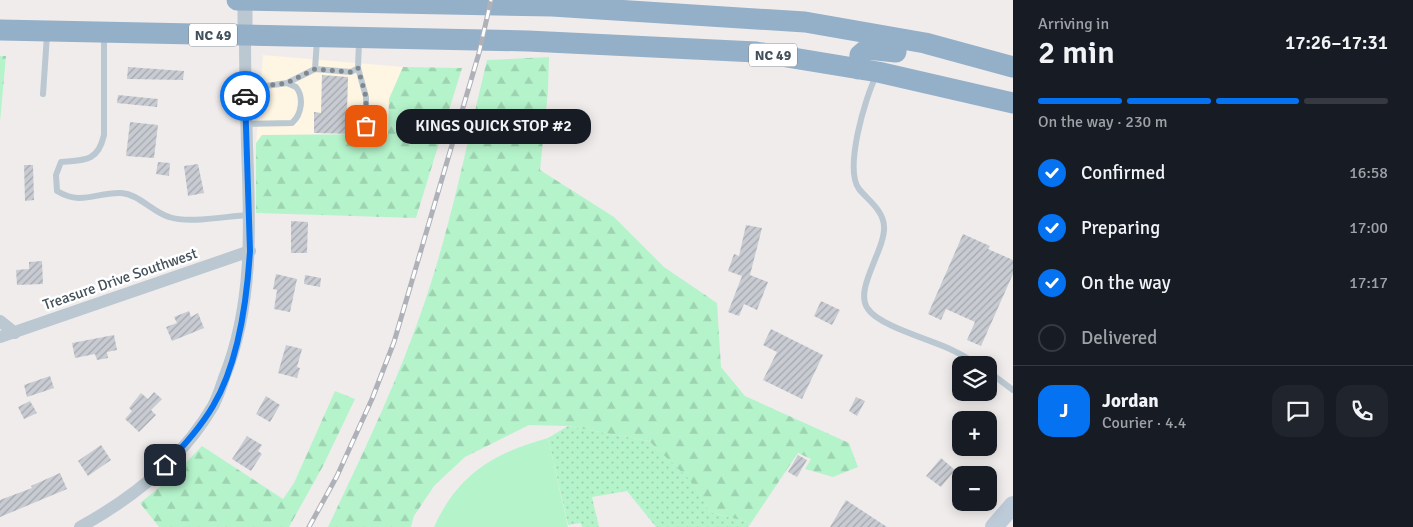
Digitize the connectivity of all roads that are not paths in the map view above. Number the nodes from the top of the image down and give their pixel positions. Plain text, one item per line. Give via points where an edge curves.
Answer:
1 (237, 0) edge
2 (245, 0) edge
3 (0, 30) edge
4 (47, 31) junction
5 (104, 33) junction
6 (245, 36) junction
7 (317, 37) junction
8 (359, 38) junction
9 (1012, 66) edge
10 (358, 68) junction
11 (315, 69) junction
12 (869, 71) junction
13 (287, 83) junction
14 (245, 88) junction
15 (43, 94) dead end
16 (1013, 103) edge
17 (246, 124) junction
18 (366, 126) dead end
19 (250, 215) junction
20 (250, 251) junction
21 (0, 321) edge
22 (15, 332) junction
23 (0, 337) edge
24 (963, 356) edge
25 (997, 378) edge
26 (1013, 390) edge
27 (80, 527) edge

1 - 2 highway, NC 49
2 - 6 street
2 - 9 highway, NC 49 via 682,11 805,22 925,44
3 - 4 highway, NC 49 / NC 49
4 - 5 highway, NC 49 / NC 49
4 - 15 lane
5 - 6 highway, NC 49 / NC 49
5 - 19 lane via 102,146 85,160 61,162 56,175 57,191 81,199 128,194 160,214 176,219
6 - 7 highway, NC 49 / NC 49
6 - 14 street
7 - 8 highway, NC 49 / NC 49
7 - 11 lane
8 - 10 lane
8 - 12 highway, NC 49 / NC 49 via 528,41 756,52
9 - 12 highway via 991,70 872,48 860,55
10 - 11 lane via 351,72
10 - 18 lane via 366,97
11 - 13 lane
12 - 16 highway, NC 49 / NC 49
12 - 24 lane via 868,91 852,165 853,178 871,200 884,226 882,242 864,292 866,307 886,323
13 - 14 lane
13 - 17 lane via 296,87 301,98 295,121 287,124
14 - 17 street
17 - 19 street
19 - 20 street
20 - 22 street, Treasure Drive Southwest
20 - 27 street via 236,341 214,405 190,439 152,478 122,502
21 - 22 street
22 - 23 street, Treasure Drive Southwest
25 - 26 lane

